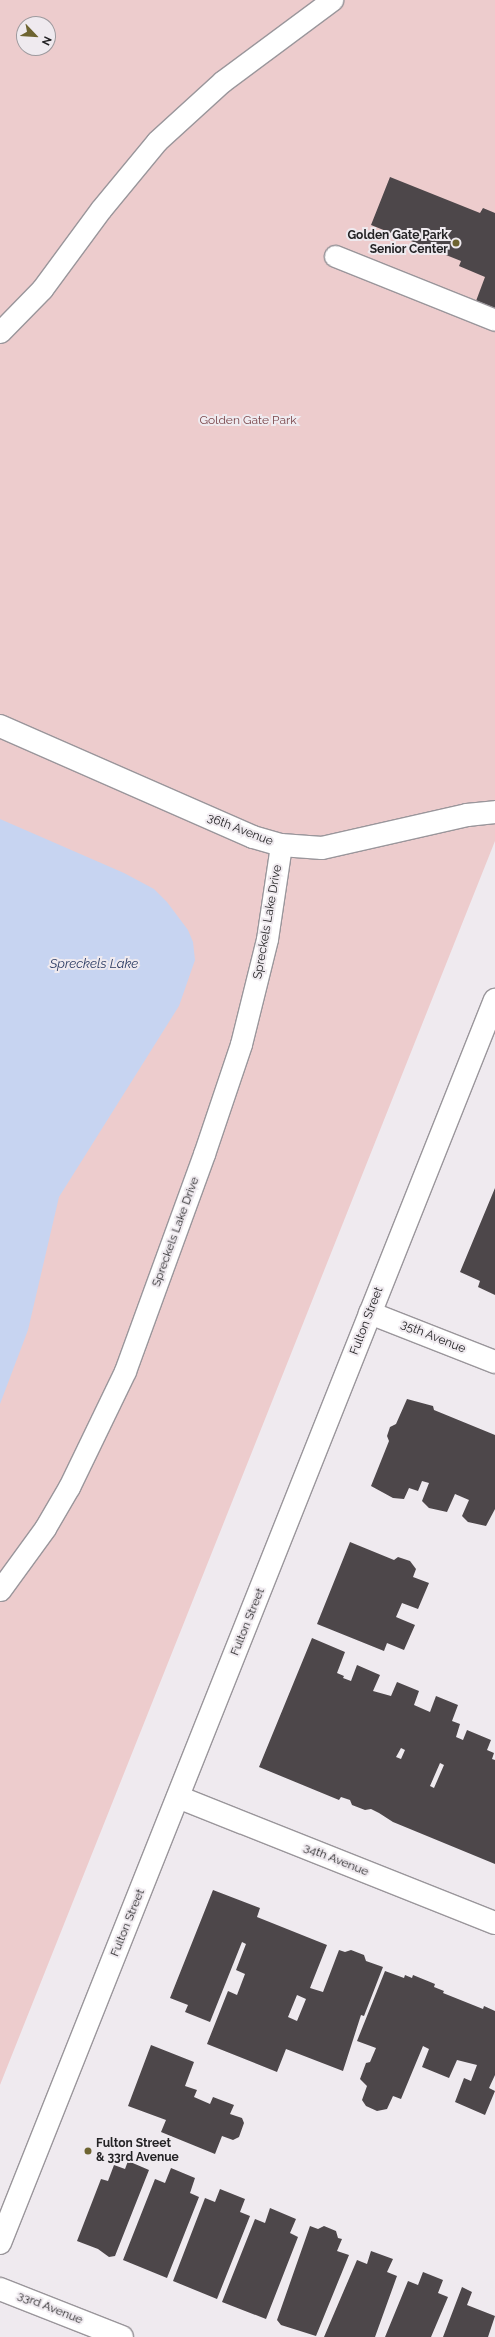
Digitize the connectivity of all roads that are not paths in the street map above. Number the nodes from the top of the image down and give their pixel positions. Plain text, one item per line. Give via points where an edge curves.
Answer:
1 (332, 0) edge
2 (335, 256) dead end
3 (495, 320) edge
4 (0, 332) edge
5 (0, 726) edge
6 (495, 812) edge
7 (281, 845) junction
8 (495, 1000) edge
9 (370, 1313) junction
10 (495, 1362) edge
11 (0, 1590) edge
12 (178, 1797) junction
13 (495, 1923) edge
14 (0, 2243) edge
15 (0, 2289) edge
16 (122, 2337) edge

1 - 4 lane via 223,81 158,142 101,209 42,289
2 - 3 lane
5 - 7 main road, 36th Avenue via 253,837
6 - 7 main road, 36th Avenue via 467,815 322,848
7 - 11 lane, Spreckels Lake Drive via 267,939 241,1044 125,1371 68,1488 45,1528
8 - 9 main road, Fulton Street
9 - 10 main road, 35th Avenue
9 - 12 main road, Fulton Street
12 - 13 main road, 34th Avenue
12 - 14 main road, Fulton Street
15 - 16 main road, 33rd Avenue

